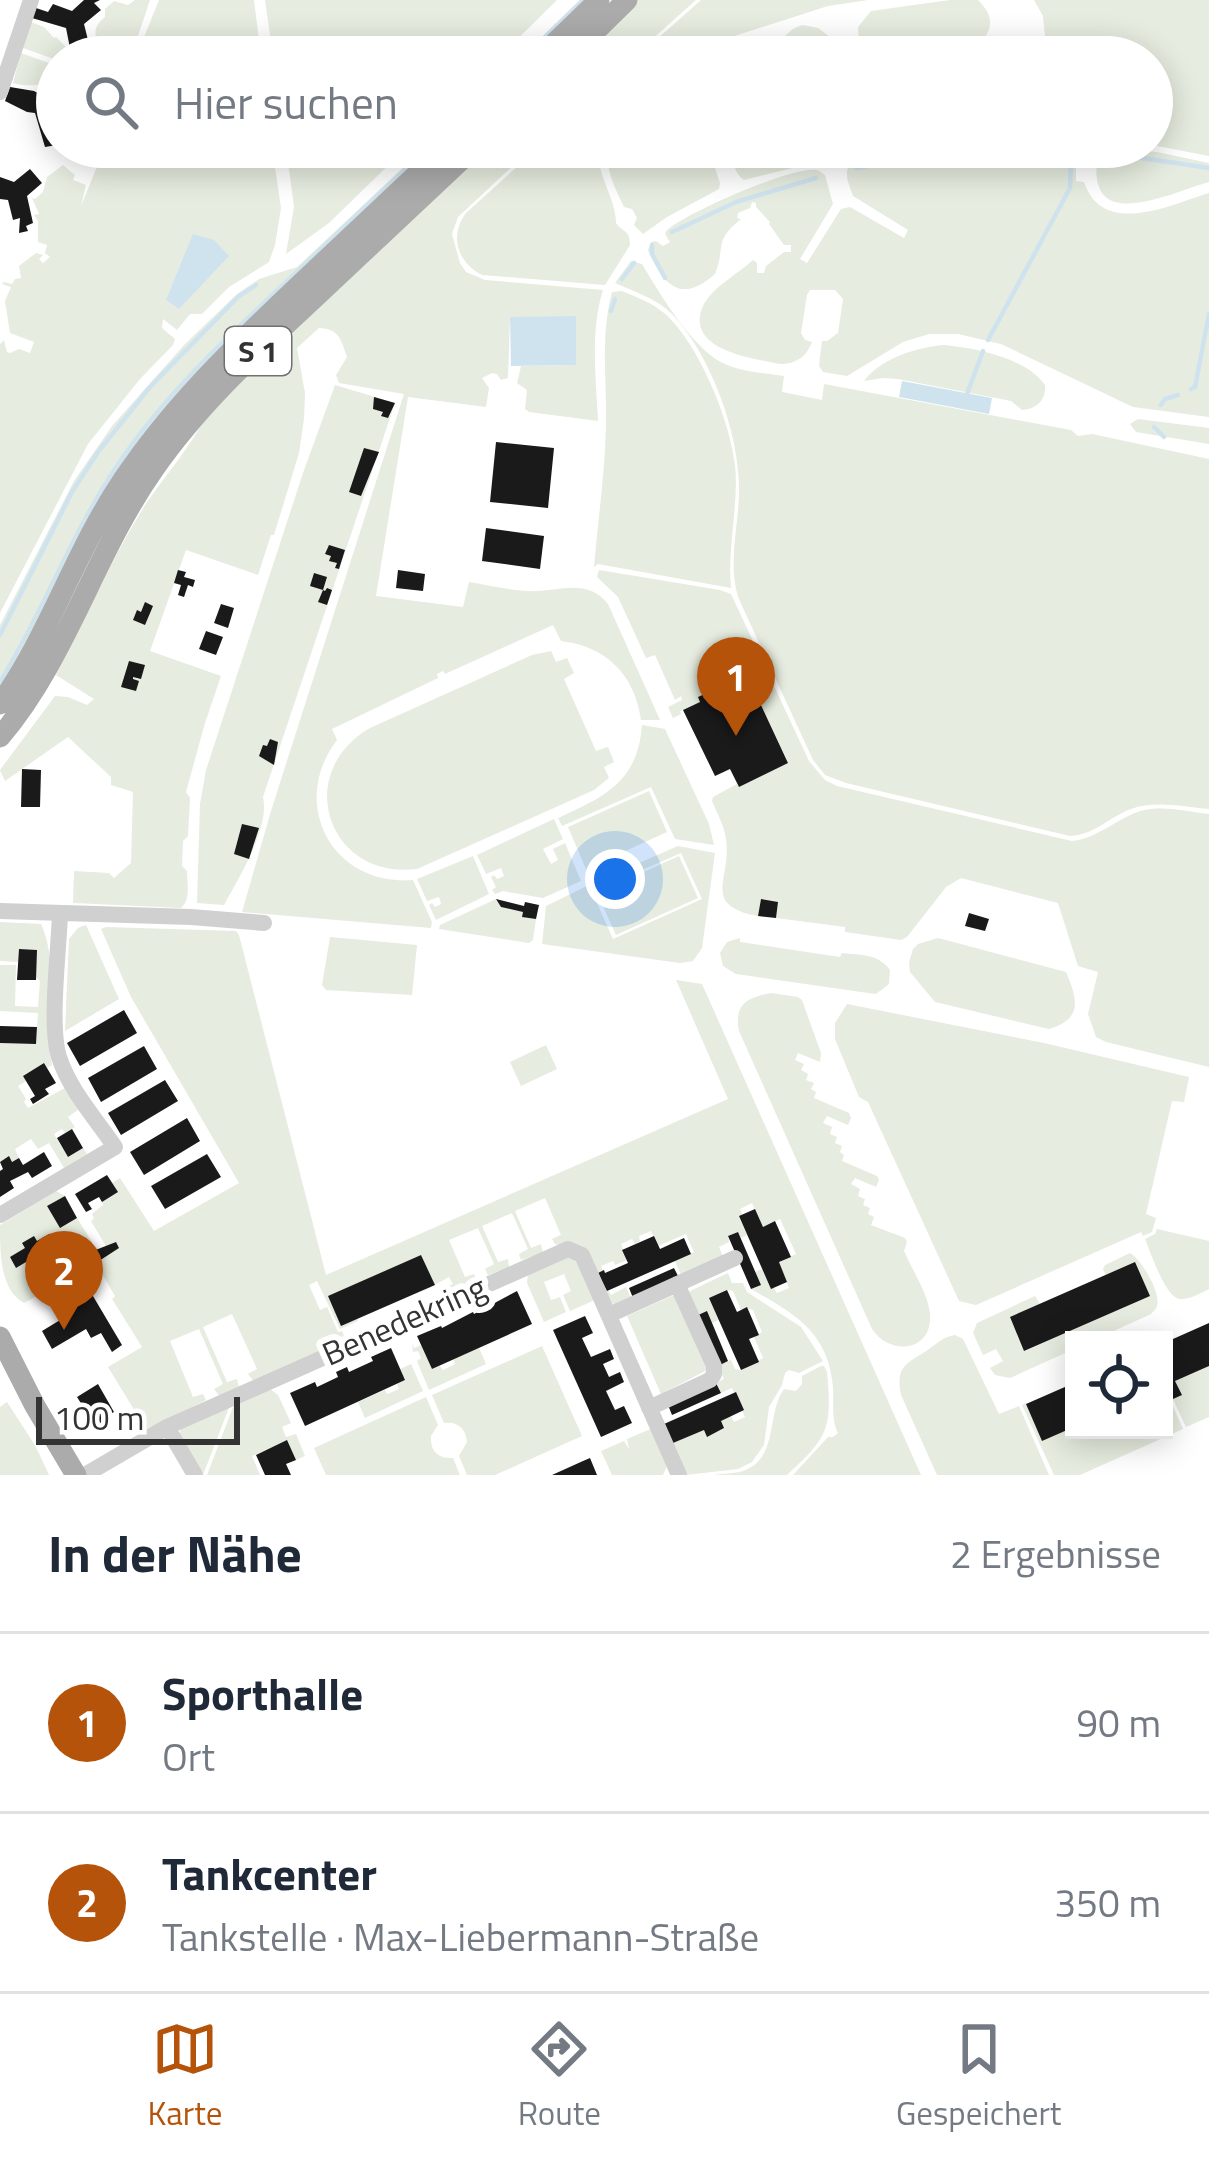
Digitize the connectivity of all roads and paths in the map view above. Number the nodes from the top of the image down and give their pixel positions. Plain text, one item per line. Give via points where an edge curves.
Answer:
1 (31, 0) edge
2 (599, 0) edge
3 (627, 0) edge
4 (562, 36) edge
5 (590, 36) edge
6 (0, 92) edge
7 (424, 168) edge
8 (453, 168) edge
9 (0, 704) edge
10 (0, 737) edge
11 (0, 911) edge
12 (60, 913) junction
13 (264, 923) dead end
14 (0, 1215) edge
15 (735, 1258) dead end
16 (677, 1284) junction
17 (609, 1315) junction
18 (0, 1337) edge
19 (649, 1408) junction
20 (167, 1427) junction
21 (80, 1475) edge
22 (195, 1475) edge
23 (679, 1475) edge

1 - 6 street
2 - 4 main road
3 - 5 main road
7 - 9 main road, S 1 via 163,425 98,520
8 - 10 main road, S 1 via 178,437 139,490 49,665
11 - 12 street
12 - 13 street
12 - 14 street via 58,1056 115,1147
15 - 16 street
16 - 17 street
16 - 19 street via 714,1374
17 - 19 street, Benedekring
17 - 20 street, Benedekring via 582,1256 561,1250
18 - 21 main road
19 - 23 street, Benedekring
20 - 21 street, Benedekring
20 - 22 street

